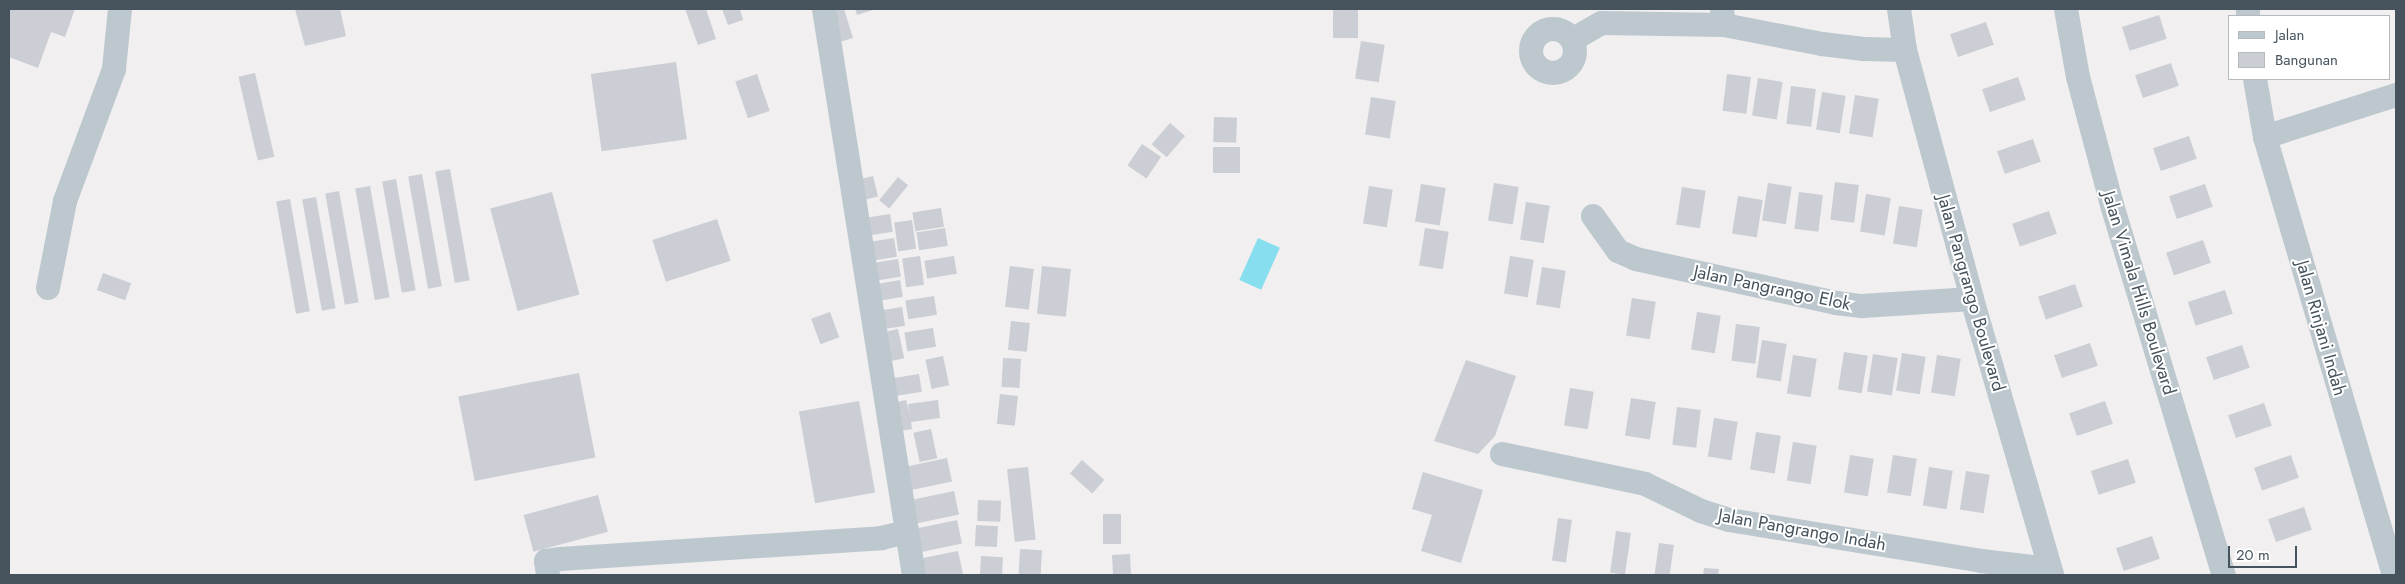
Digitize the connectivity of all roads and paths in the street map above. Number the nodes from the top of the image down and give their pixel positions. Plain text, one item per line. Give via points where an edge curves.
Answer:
1 (120, 9) edge
2 (824, 9) edge
3 (1899, 9) edge
4 (2066, 9) edge
5 (1602, 16) edge
6 (1723, 17) edge
7 (1572, 40) dead end
8 (1904, 50) junction
9 (2254, 80) edge
10 (2396, 95) edge
11 (2265, 137) junction
12 (1593, 216) dead end
13 (48, 288) dead end
14 (1972, 299) junction
15 (1502, 454) dead end
16 (907, 532) junction
17 (2051, 572) edge
18 (548, 575) edge
19 (914, 575) edge
20 (2224, 575) edge
21 (2394, 575) edge

1 - 13 street via 114,69 65,202
2 - 16 street
3 - 8 street, Jalan Pangrango Boulevard
4 - 20 street, Jalan Vimala Hills Boulevard via 2078,77 2112,205
5 - 6 street
5 - 7 street
6 - 8 street via 1822,44
8 - 14 street, Jalan Pangrango Boulevard
9 - 11 street, Jalan Rinjani Indah
10 - 11 street
11 - 21 street, Jalan Rinjani Indah
12 - 14 street, Jalan Pangrango Elok via 1610,243 1625,256 1836,303 1862,306
14 - 17 street, Jalan Pangrango Boulevard
15 - 17 street, Jalan Pangrango Indah via 1646,484 1701,511 1729,520
16 - 18 street via 881,538 560,559 546,561
16 - 19 street

